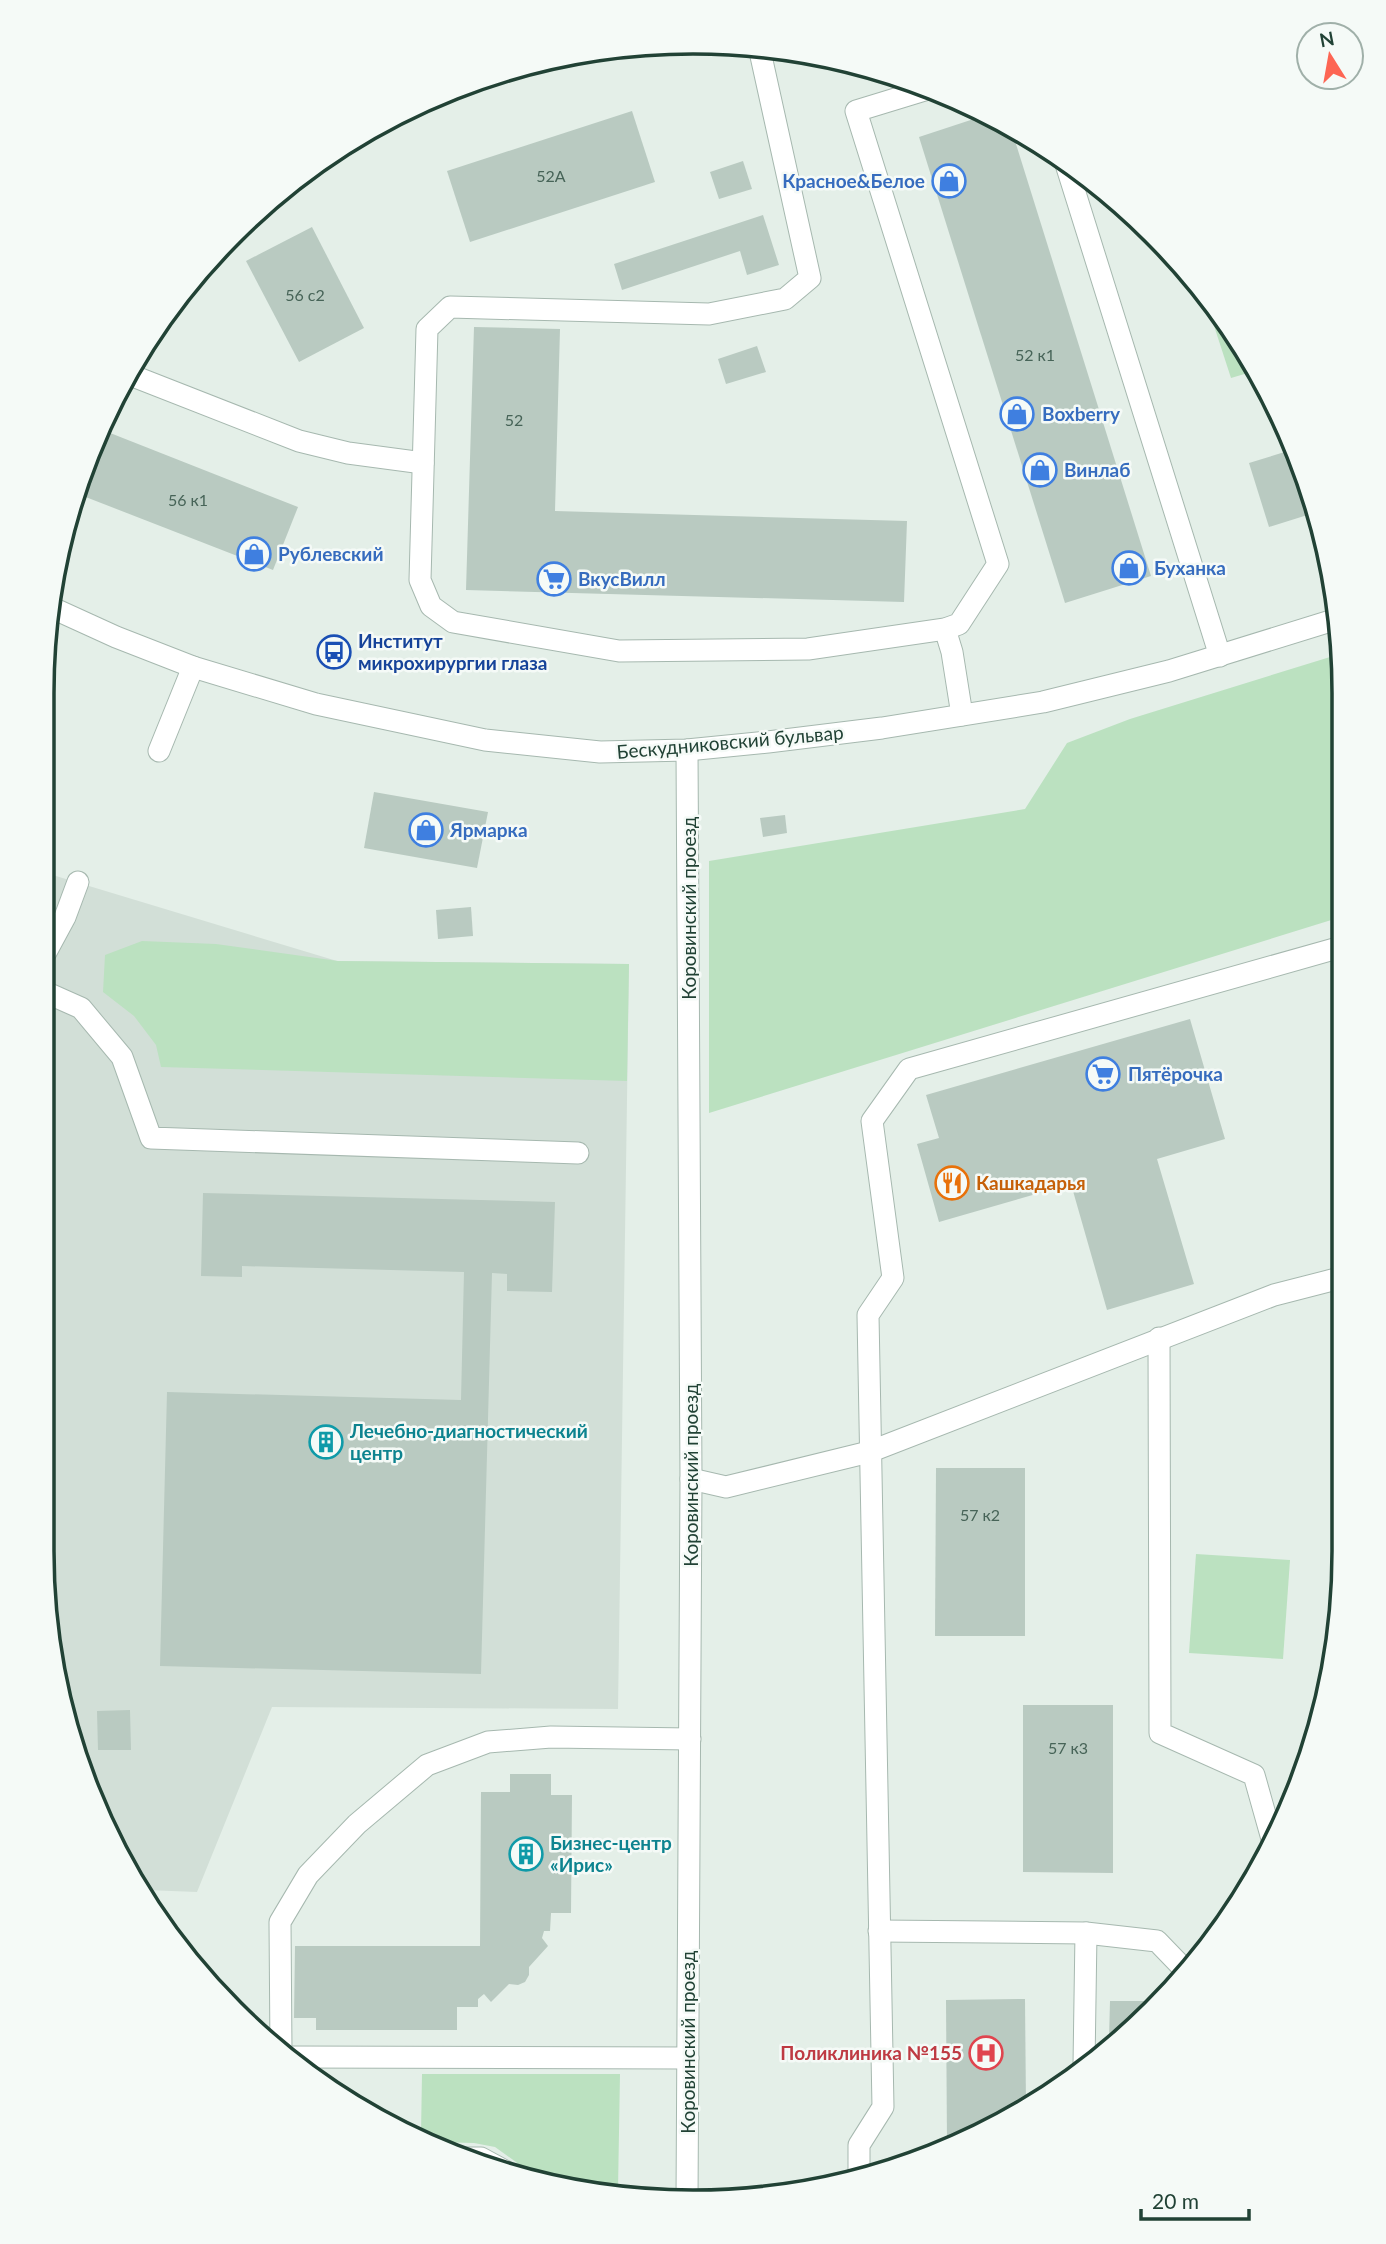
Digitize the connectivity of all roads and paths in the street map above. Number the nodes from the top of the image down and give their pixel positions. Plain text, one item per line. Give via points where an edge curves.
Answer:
1 (762, 59) edge
2 (913, 94) edge
3 (1070, 178) edge
4 (138, 378) edge
5 (423, 463) junction
6 (60, 611) edge
7 (1327, 622) edge
8 (945, 629) junction
9 (1220, 656) junction
10 (193, 667) junction
11 (962, 715) junction
12 (687, 750) junction
13 (159, 751) dead end
14 (78, 882) dead end
15 (54, 938) edge
16 (1332, 950) edge
17 (54, 996) edge
18 (578, 1153) dead end
19 (1332, 1280) edge
20 (1158, 1338) junction
21 (869, 1452) junction
22 (691, 1479) junction
23 (690, 1739) junction
24 (1269, 1828) edge
25 (879, 1931) junction
26 (1086, 1933) junction
27 (1179, 1964) edge
28 (281, 2039) edge
29 (1084, 2056) edge
30 (303, 2057) edge
31 (688, 2058) junction
32 (859, 2168) edge
33 (687, 2190) edge

1 - 5 street via 810,278 785,299 709,314 450,307 427,329
2 - 8 street via 856,111 998,564 959,624
3 - 9 street
4 - 5 street via 299,441
5 - 8 street via 420,580 431,606 453,622 619,651 808,649
6 - 10 street, Бескудниковский бульвар
7 - 9 street, Бескудниковский бульвар
8 - 11 street
9 - 11 street, Бескудниковский бульвар via 1044,702
10 - 12 street, Бескудниковский бульвар via 316,705 485,740 600,752
10 - 13 street
11 - 12 street, Бескудниковский бульвар
12 - 22 street, Коровинский проезд
14 - 15 street
16 - 21 street via 909,1069 872,1121 893,1278 868,1315
17 - 18 street via 81,1007 122,1057 151,1138
19 - 20 street via 1274,1294
20 - 21 street
20 - 24 street via 1160,1733 1254,1775
21 - 22 street via 726,1487
21 - 25 street
22 - 23 street, Коровинский проезд
23 - 28 street via 551,1737 488,1742 427,1765 357,1824 308,1875 280,1922
23 - 31 street, Коровинский проезд
25 - 26 street
25 - 32 street via 883,2107 859,2145
26 - 27 street via 1157,1941
26 - 29 street
30 - 31 street
31 - 33 street, Коровинский проезд

